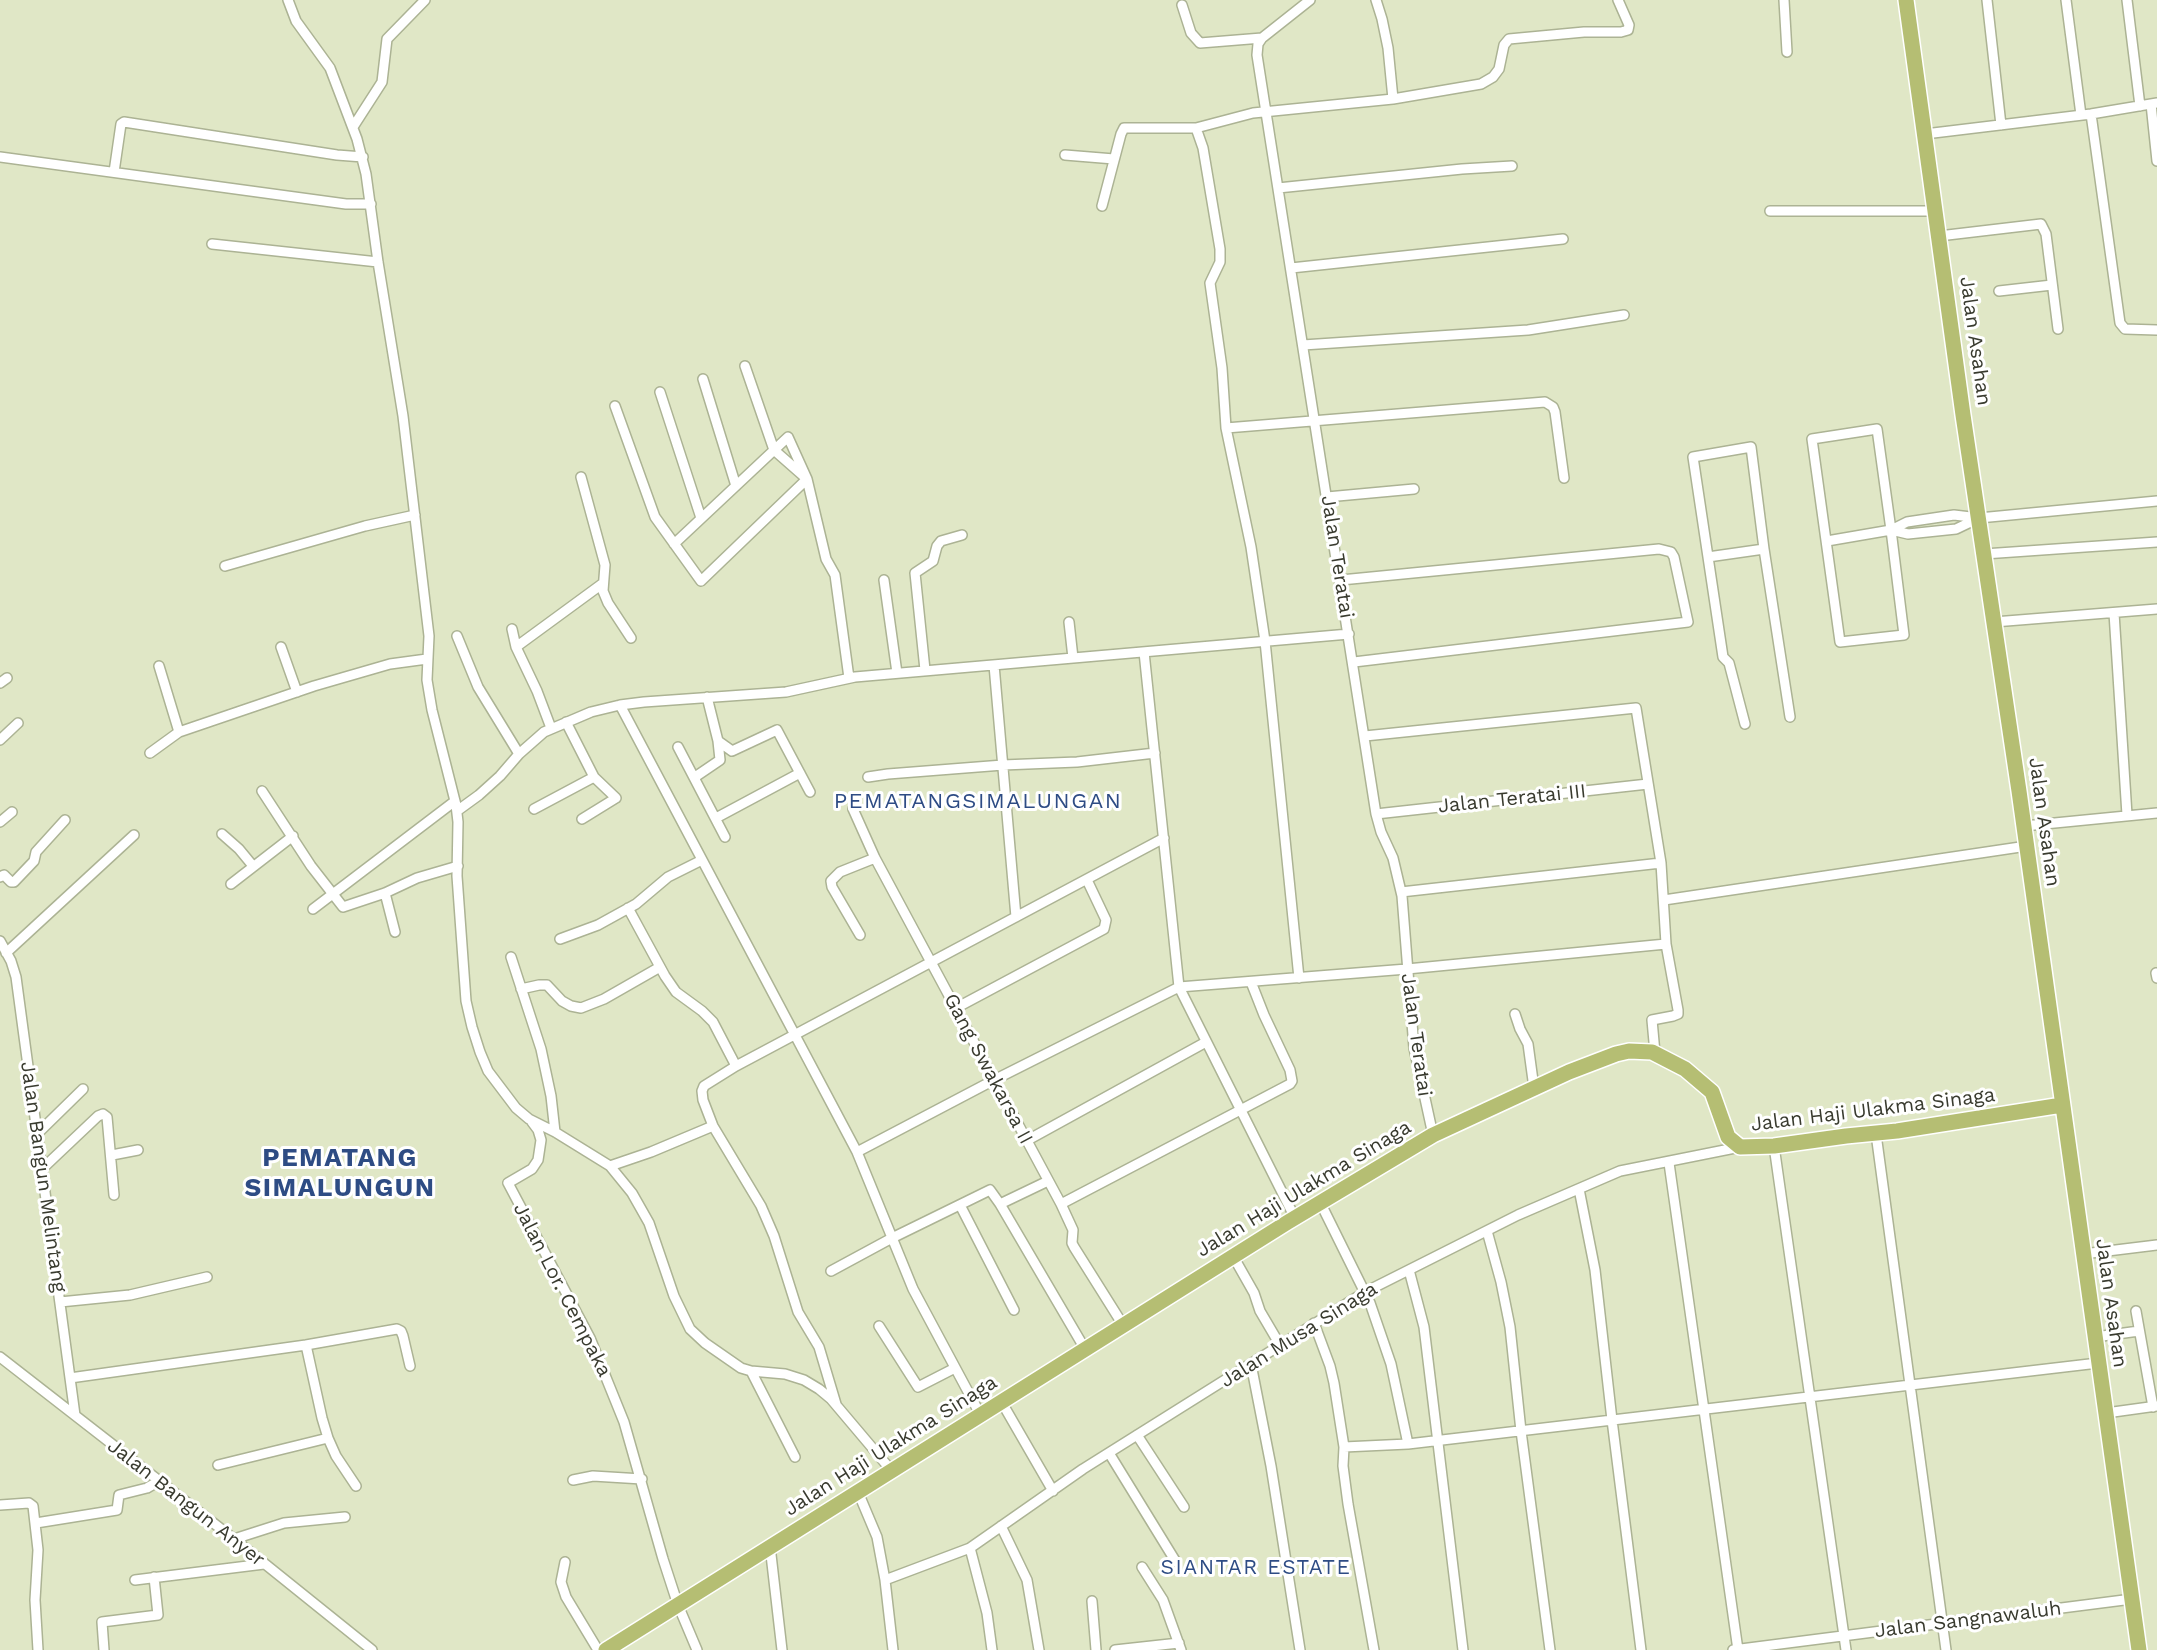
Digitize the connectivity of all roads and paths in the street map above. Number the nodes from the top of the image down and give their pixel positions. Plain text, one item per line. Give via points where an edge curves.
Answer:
1 (288, 0) edge
2 (425, 0) edge
3 (1310, 0) edge
4 (1376, 0) edge
5 (1618, 0) edge
6 (1784, 0) edge
7 (1906, 0) edge
8 (1987, 0) edge
9 (2066, 0) edge
10 (2127, 0) edge
11 (1182, 5) dead end
12 (1262, 38) junction
13 (1787, 52) dead end
14 (1393, 99) junction
15 (2154, 104) edge
16 (2140, 106) junction
17 (1266, 111) junction
18 (2086, 114) junction
19 (2001, 125) junction
20 (353, 127) junction
21 (1196, 128) junction
22 (1925, 134) junction
23 (1065, 155) dead end
24 (0, 157) edge
25 (363, 157) junction
26 (1114, 159) junction
27 (2157, 161) edge
28 (1512, 166) dead end
29 (114, 172) junction
30 (1278, 188) junction
31 (371, 204) junction
32 (1102, 206) dead end
33 (1770, 211) dead end
34 (1936, 211) junction
35 (1940, 236) junction
36 (1563, 239) dead end
37 (212, 244) dead end
38 (378, 262) junction
39 (1291, 268) junction
40 (2052, 285) junction
41 (1999, 291) dead end
42 (1624, 315) dead end
43 (2058, 329) dead end
44 (2157, 330) edge
45 (1303, 345) junction
46 (746, 366) dead end
47 (703, 379) dead end
48 (660, 392) dead end
49 (615, 406) dead end
50 (1315, 421) junction
51 (1226, 428) junction
52 (774, 450) junction
53 (581, 477) dead end
54 (1564, 478) dead end
55 (807, 479) junction
56 (736, 486) junction
57 (1414, 489) dead end
58 (1327, 497) junction
59 (2157, 501) edge
60 (415, 515) junction
61 (701, 518) junction
62 (1979, 518) junction
63 (1892, 530) junction
64 (962, 535) dead end
65 (1827, 541) junction
66 (2157, 542) edge
67 (674, 544) junction
68 (1764, 549) junction
69 (1984, 554) junction
70 (1708, 557) junction
71 (225, 566) dead end
72 (884, 580) dead end
73 (1341, 580) junction
74 (602, 584) junction
75 (2157, 609) edge
76 (2114, 613) junction
77 (1069, 622) dead end
78 (1994, 622) junction
79 (512, 629) dead end
80 (1349, 634) junction
81 (457, 636) dead end
82 (631, 638) dead end
83 (1265, 641) junction
84 (281, 647) dead end
85 (516, 647) junction
86 (1144, 652) junction
87 (1073, 658) junction
88 (427, 659) junction
89 (1353, 662) junction
90 (994, 665) junction
91 (159, 666) dead end
92 (925, 670) junction
93 (897, 673) junction
94 (849, 678) junction
95 (297, 692) junction
96 (707, 697) junction
97 (620, 705) junction
98 (1790, 717) dead end
99 (566, 722) junction
100 (18, 723) dead end
101 (1745, 724) dead end
102 (551, 728) junction
103 (179, 732) junction
104 (1365, 736) junction
105 (0, 740) edge
106 (718, 741) junction
107 (678, 747) dead end
108 (150, 753) dead end
109 (1155, 753) junction
110 (519, 754) junction
111 (1003, 765) junction
112 (800, 773) junction
113 (594, 777) junction
114 (695, 777) junction
115 (868, 777) dead end
116 (1648, 784) junction
117 (262, 791) dead end
118 (810, 792) dead end
119 (456, 806) junction
120 (534, 809) dead end
121 (853, 809) dead end
122 (12, 812) dead end
123 (2157, 813) edge
124 (1376, 814) junction
125 (2127, 815) junction
126 (716, 818) junction
127 (582, 819) dead end
128 (65, 820) dead end
129 (0, 822) edge
130 (2024, 826) junction
131 (222, 834) dead end
132 (134, 835) dead end
133 (293, 836) junction
134 (725, 837) dead end
135 (1164, 838) junction
136 (2027, 846) junction
137 (875, 858) junction
138 (702, 860) junction
139 (1661, 863) junction
140 (254, 866) junction
141 (458, 866) junction
142 (0, 877) edge
143 (1087, 880) junction
144 (231, 884) dead end
145 (1401, 892) junction
146 (332, 893) junction
147 (385, 893) junction
148 (1664, 900) junction
149 (628, 908) junction
150 (313, 909) dead end
151 (1016, 917) junction
152 (395, 932) dead end
153 (860, 935) dead end
154 (560, 939) dead end
155 (0, 941) edge
156 (1666, 944) junction
157 (6, 953) junction
158 (511, 957) dead end
159 (931, 962) junction
160 (660, 967) junction
161 (1407, 969) junction
162 (2156, 973) edge
163 (1299, 978) junction
164 (2157, 978) edge
165 (1251, 982) junction
166 (1179, 987) junction
167 (521, 989) junction
168 (956, 1008) junction
169 (1515, 1014) dead end
170 (795, 1034) junction
171 (1206, 1042) junction
172 (1655, 1053) junction
173 (736, 1066) junction
174 (994, 1080) junction
175 (1534, 1088) junction
176 (83, 1089) dead end
177 (2062, 1105) junction
178 (1241, 1111) junction
179 (529, 1119) junction
180 (713, 1126) junction
181 (555, 1132) junction
182 (37, 1134) junction
183 (1876, 1134) junction
184 (1433, 1135) junction
185 (1026, 1141) junction
186 (1774, 1146) junction
187 (1740, 1147) junction
188 (138, 1150) dead end
189 (857, 1152) junction
190 (112, 1155) junction
191 (1669, 1163) junction
192 (610, 1166) junction
193 (42, 1169) junction
194 (1048, 1181) junction
195 (1579, 1189) junction
196 (114, 1195) dead end
197 (1320, 1202) junction
198 (1000, 1204) junction
199 (1061, 1204) junction
200 (960, 1205) junction
201 (1295, 1218) junction
202 (1487, 1231) junction
203 (892, 1238) junction
204 (2157, 1245) edge
205 (2083, 1254) junction
206 (1233, 1256) junction
207 (1409, 1270) junction
208 (831, 1271) dead end
209 (207, 1277) dead end
210 (1365, 1292) junction
211 (60, 1302) junction
212 (1014, 1310) dead end
213 (2136, 1311) dead end
214 (1314, 1323) junction
215 (1123, 1325) junction
216 (879, 1326) dead end
217 (2139, 1330) junction
218 (2095, 1337) junction
219 (306, 1345) junction
220 (1280, 1345) junction
221 (1085, 1349) junction
222 (0, 1357) edge
223 (2098, 1363) junction
224 (1251, 1364) junction
225 (410, 1366) dead end
226 (955, 1368) junction
227 (751, 1371) junction
228 (70, 1378) junction
229 (1910, 1385) junction
230 (1810, 1397) junction
231 (1001, 1401) junction
232 (837, 1406) junction
233 (2155, 1406) edge
234 (1704, 1409) junction
235 (2106, 1413) junction
236 (980, 1414) junction
237 (75, 1415) junction
238 (1612, 1420) junction
239 (1521, 1431) junction
240 (1137, 1435) junction
241 (328, 1438) junction
242 (1437, 1441) junction
243 (1408, 1444) junction
244 (1344, 1447) junction
245 (1109, 1453) junction
246 (795, 1457) dead end
247 (218, 1465) dead end
248 (891, 1470) junction
249 (642, 1479) junction
250 (573, 1480) dead end
251 (159, 1481) junction
252 (356, 1486) dead end
253 (1053, 1491) junction
254 (858, 1492) junction
255 (0, 1505) edge
256 (1184, 1507) dead end
257 (345, 1517) dead end
258 (36, 1523) junction
259 (1001, 1526) junction
260 (234, 1539) junction
261 (770, 1546) junction
262 (970, 1548) junction
263 (565, 1562) dead end
264 (1176, 1562) dead end
265 (264, 1564) junction
266 (1142, 1567) dead end
267 (154, 1577) junction
268 (135, 1580) dead end
269 (885, 1580) junction
270 (2132, 1599) junction
271 (1092, 1601) dead end
272 (678, 1605) junction
273 (1943, 1623) junction
274 (1844, 1636) junction
275 (1180, 1646) edge
276 (38, 1650) edge
277 (104, 1650) edge
278 (372, 1650) edge
279 (598, 1650) edge
280 (606, 1650) edge
281 (697, 1650) edge
282 (782, 1650) edge
283 (893, 1650) edge
284 (993, 1650) edge
285 (1039, 1650) edge
286 (1096, 1650) edge
287 (1115, 1650) edge
288 (1300, 1650) edge
289 (1374, 1650) edge
290 (1463, 1650) edge
291 (1550, 1650) edge
292 (1641, 1650) edge
293 (1733, 1650) edge
294 (1738, 1650) edge
295 (1846, 1650) edge
296 (1946, 1650) edge
297 (2139, 1650) edge

1 - 20 street via 296,21 330,68
2 - 20 street via 387,39 382,82
3 - 12 street
4 - 14 street via 1388,48
5 - 14 street via 1629,25 1625,32 1514,37 1504,45 1499,69 1481,84
6 - 13 street
7 - 22 main road, Jalan Asahan
8 - 19 street
9 - 18 street
10 - 16 street
11 - 12 street via 1191,33 1200,43
12 - 17 street, Jalan Teratai via 1257,55
14 - 17 street
15 - 16 street
15 - 27 street
16 - 18 street
17 - 21 street
17 - 30 street, Jalan Teratai
18 - 19 street
18 - 44 street via 2120,323 2125,329
19 - 22 street
20 - 25 street
21 - 26 street via 1124,128
21 - 51 street via 1220,249 1220,262 1210,283
22 - 34 main road, Jalan Asahan
23 - 26 street
24 - 29 street
25 - 29 street via 124,122
25 - 31 street
26 - 32 street
28 - 30 street
29 - 31 street via 346,204
30 - 39 street, Jalan Teratai
31 - 38 street
33 - 34 street
34 - 35 main road, Jalan Asahan
35 - 40 street via 2041,224 2046,234
35 - 62 main road, Jalan Asahan
36 - 39 street
37 - 38 street
38 - 60 street
39 - 45 street, Jalan Teratai
40 - 41 street
40 - 43 street
42 - 45 street via 1528,330
45 - 50 street, Jalan Teratai
46 - 52 street
47 - 56 street
48 - 61 street
49 - 67 street via 655,517
50 - 51 street
50 - 54 street via 1545,402 1555,412
50 - 58 street, Jalan Teratai
51 - 83 street via 1251,547
52 - 55 street
52 - 55 street via 788,437
52 - 56 street
53 - 74 street via 605,565
55 - 67 street via 701,581
55 - 94 street via 826,560 835,575
56 - 61 street
57 - 58 street
58 - 73 street, Jalan Teratai
59 - 62 street
60 - 71 street
60 - 88 street via 429,636
61 - 67 street
62 - 63 street via 1956,529 1908,534
62 - 69 main road, Jalan Asahan
63 - 65 street
63 - 65 street via 1876,429 1812,439
63 - 65 street via 1904,635 1840,642
64 - 92 street via 941,541 933,561 915,573
66 - 69 street
68 - 70 street
68 - 70 street via 1751,447 1693,457
68 - 98 street
69 - 78 main road, Jalan Asahan
70 - 101 street via 1723,657 1729,663
72 - 93 street
73 - 80 street, Jalan Teratai
73 - 89 street via 1659,549 1674,557 1688,622
74 - 82 street via 605,597
74 - 85 street
75 - 76 street
76 - 78 street
76 - 125 street
77 - 87 street
78 - 130 main road, Jalan Asahan
79 - 85 street
80 - 83 street
80 - 89 street, Jalan Teratai
81 - 110 street via 478,687
83 - 86 street
83 - 163 street
84 - 95 street
85 - 102 street
86 - 87 street
86 - 109 street
87 - 90 street
88 - 95 street via 371,668
88 - 119 street via 432,710
89 - 104 street, Jalan Teratai
90 - 92 street
90 - 111 street
91 - 103 street
92 - 93 street
93 - 94 street
94 - 96 street via 786,692
95 - 103 street
96 - 97 street
96 - 106 street
97 - 99 street
97 - 138 street
99 - 102 street
99 - 113 street
100 - 105 street
102 - 110 street
103 - 108 street
104 - 116 street via 1636,708
104 - 124 street, Jalan Teratai
106 - 112 street via 732,751 777,730
106 - 114 street via 720,760
107 - 114 street
109 - 111 street
109 - 135 street
110 - 119 street via 480,795
111 - 115 street
111 - 151 street
112 - 118 street
112 - 126 street
113 - 120 street
113 - 127 street via 616,798
114 - 126 street
116 - 124 street, Jalan Teratai III
116 - 139 street
117 - 133 street
119 - 141 street
119 - 146 street
121 - 137 street, Gang Swakarsa II
122 - 129 street
123 - 125 street
124 - 145 street, Jalan Teratai
125 - 130 street
126 - 134 street
128 - 142 street via 14,882 4,875
130 - 136 main road, Jalan Asahan
131 - 140 street
132 - 157 street
133 - 140 street
133 - 146 street
135 - 143 street
135 - 166 street
136 - 148 street
136 - 177 main road, Jalan Asahan
137 - 153 street via 840,872 831,881
137 - 159 street, Gang Swakarsa II
138 - 149 street via 668,877
138 - 170 street
139 - 145 street
139 - 148 street
140 - 144 street
141 - 147 street
141 - 179 street via 466,1001 472,1027 488,1071
143 - 151 street
143 - 168 street via 1106,920 1104,929
145 - 161 street, Jalan Teratai
146 - 147 street via 343,907
146 - 150 street
147 - 152 street
148 - 156 street
149 - 154 street via 598,925
149 - 160 street
151 - 159 street
155 - 157 street, Jalan Bangun Melintang
156 - 161 street
156 - 172 street via 1678,1014 1652,1020
157 - 182 street, Jalan Bangun Melintang via 16,977
158 - 167 street
159 - 168 street, Gang Swakarsa II
159 - 170 street
160 - 167 street via 581,1008 562,1001 547,985
160 - 173 street via 676,992 713,1022
161 - 163 street
161 - 184 street, Jalan Teratai via 1417,1065
162 - 164 street
163 - 165 street
165 - 166 street
165 - 178 street via 1292,1081
166 - 171 street
166 - 174 street
167 - 181 street via 543,1059
168 - 174 street, Gang Swakarsa II
169 - 175 street via 1528,1044
170 - 173 street
170 - 189 street
171 - 178 street
171 - 185 street
172 - 175 main road, Jalan Haji Ulakma Sinaga via 1641,1050 1616,1054
172 - 187 main road, Jalan Haji Ulakma Sinaga via 1685,1069 1712,1092 1728,1137
173 - 180 street via 702,1091
174 - 185 street, Gang Swakarsa II
174 - 189 street
175 - 184 main road, Jalan Haji Ulakma Sinaga
176 - 182 street
177 - 183 main road, Jalan Haji Ulakma Sinaga
177 - 205 main road, Jalan Asahan
178 - 199 street
178 - 201 street
179 - 181 street
179 - 249 street, Jalan Lor. Cempaka via 541,1140 538,1160 532,1169 508,1183 590,1338
180 - 192 street
180 - 232 street via 761,1206 798,1312 819,1347
181 - 192 street
182 - 193 street, Jalan Bangun Melintang
183 - 186 main road, Jalan Haji Ulakma Sinaga
183 - 229 street
184 - 197 main road, Jalan Haji Ulakma Sinaga
185 - 194 street, Gang Swakarsa II
186 - 187 main road, Jalan Haji Ulakma Sinaga
186 - 230 street
187 - 191 street, Jalan Musa Sinaga
188 - 190 street
189 - 203 street
190 - 193 street via 107,1118 101,1114
190 - 196 street
191 - 195 street, Jalan Musa Sinaga via 1620,1171
191 - 234 street
192 - 227 street via 646,1216 690,1329 732,1363
193 - 211 street, Jalan Bangun Melintang
194 - 198 street
194 - 199 street, Gang Swakarsa II
195 - 202 street, Jalan Musa Sinaga
195 - 238 street via 1595,1270
197 - 201 main road, Jalan Haji Ulakma Sinaga
197 - 210 street
198 - 200 street via 990,1190
198 - 221 street
199 - 215 street, Gang Swakarsa II via 1073,1230 1074,1247
200 - 203 street
200 - 212 street
201 - 206 main road, Jalan Haji Ulakma Sinaga
202 - 207 street, Jalan Musa Sinaga
202 - 239 street via 1506,1304
203 - 208 street
203 - 226 street via 913,1289
204 - 205 street
205 - 218 main road, Jalan Asahan
206 - 215 main road, Jalan Haji Ulakma Sinaga
206 - 220 street
207 - 210 street, Jalan Musa Sinaga
207 - 242 street via 1424,1327
209 - 211 street via 130,1294
210 - 214 street, Jalan Musa Sinaga
210 - 243 street via 1391,1364
211 - 228 street, Jalan Bangun Melintang
213 - 217 street
214 - 220 street, Jalan Musa Sinaga
214 - 244 street via 1330,1366
215 - 221 main road, Jalan Haji Ulakma Sinaga
216 - 226 street via 918,1387
217 - 218 street
217 - 233 street
218 - 223 main road, Jalan Asahan
219 - 225 street via 400,1329
219 - 228 street
219 - 241 street
220 - 224 street, Jalan Musa Sinaga
221 - 231 main road, Jalan Haji Ulakma Sinaga
222 - 237 street, Jalan Bangun Anyer
223 - 229 street
223 - 235 main road, Jalan Asahan
224 - 240 street, Jalan Musa Sinaga
224 - 288 street
226 - 236 street
227 - 232 street via 804,1380
227 - 246 street
228 - 237 street, Jalan Bangun Melintang
229 - 230 street
229 - 273 street
230 - 234 street
230 - 274 street
231 - 236 main road, Jalan Haji Ulakma Sinaga
231 - 253 street
232 - 248 street
233 - 235 street
234 - 238 street
234 - 294 street
235 - 270 main road, Jalan Asahan
236 - 248 main road, Jalan Haji Ulakma Sinaga
237 - 251 street, Jalan Bangun Anyer
238 - 239 street
238 - 292 street
239 - 242 street
239 - 291 street
240 - 245 street, Jalan Musa Sinaga
240 - 256 street
241 - 247 street
241 - 252 street
242 - 243 street
242 - 290 street
243 - 244 street
244 - 289 street via 1348,1504
245 - 253 street, Jalan Musa Sinaga
245 - 264 street
248 - 254 main road, Jalan Haji Ulakma Sinaga
249 - 250 street via 593,1476
249 - 272 street, Jalan Lor. Cempaka
251 - 258 street via 119,1495 117,1510
251 - 260 street, Jalan Bangun Anyer
253 - 259 street, Jalan Musa Sinaga
254 - 261 main road, Jalan Haji Ulakma Sinaga
254 - 269 street via 877,1537
255 - 258 street via 31,1503
257 - 260 street via 284,1523
258 - 276 street
259 - 262 street, Jalan Musa Sinaga
259 - 285 street via 1027,1580
260 - 265 street, Jalan Bangun Anyer
261 - 272 main road, Jalan Haji Ulakma Sinaga
261 - 282 street
262 - 269 street, Jalan Musa Sinaga
262 - 284 street
263 - 279 street via 561,1582 566,1597
265 - 267 street
265 - 278 street, Jalan Bangun Anyer
266 - 275 street via 1163,1600
267 - 268 street
267 - 277 street via 158,1615 102,1622
269 - 283 street
270 - 273 street, Jalan Sangnawaluh
270 - 297 main road, Jalan Asahan
271 - 286 street
272 - 280 main road, Jalan Haji Ulakma Sinaga
272 - 281 street, Jalan Lor. Cempaka
273 - 274 street, Jalan Sangnawaluh
273 - 296 street
274 - 294 street, Jalan Sangnawaluh
274 - 295 street
275 - 287 street
293 - 294 street, Jalan Sangnawaluh

